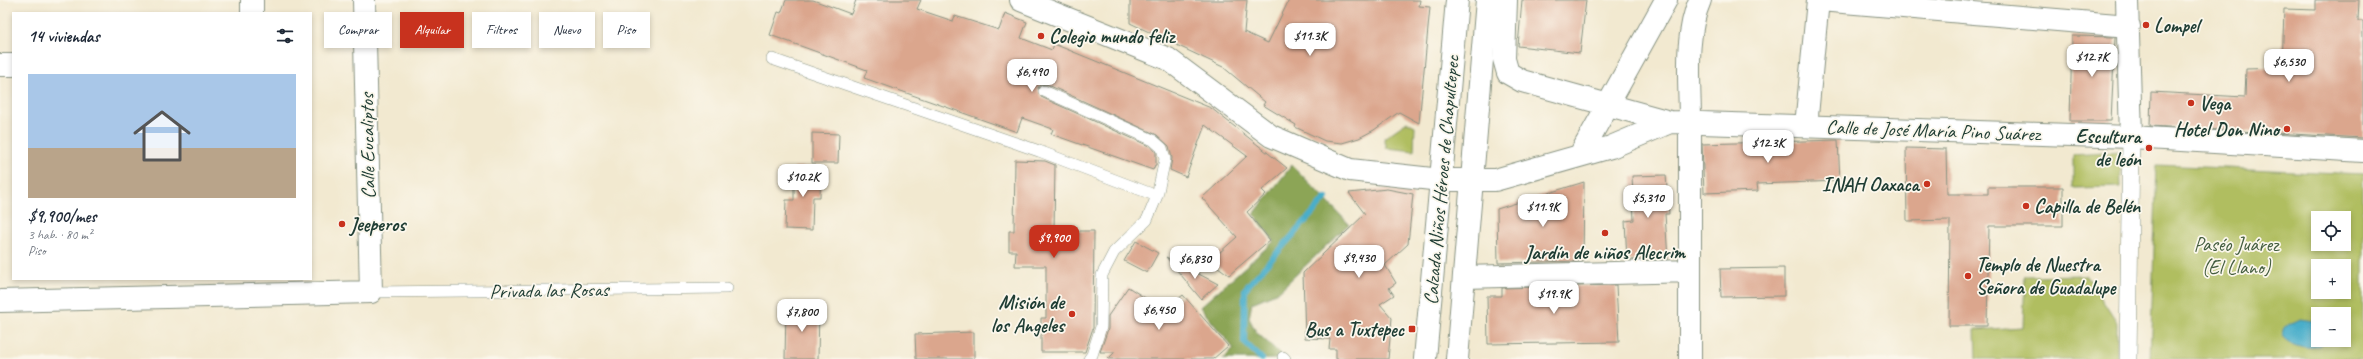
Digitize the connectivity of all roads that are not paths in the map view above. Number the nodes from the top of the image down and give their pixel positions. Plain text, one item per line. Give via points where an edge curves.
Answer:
1 (252, 0) edge
2 (364, 0) edge
3 (1020, 0) edge
4 (1457, 0) edge
5 (1488, 0) edge
6 (1506, 0) edge
7 (1666, 0) edge
8 (1700, 0) edge
9 (1819, 0) edge
10 (2127, 0) edge
11 (252, 12) edge
12 (2129, 26) junction
13 (772, 59) dead end
14 (0, 65) edge
15 (12, 65) edge
16 (1044, 91) dead end
17 (1608, 104) junction
18 (1680, 122) junction
19 (1806, 126) junction
20 (2131, 137) junction
21 (2363, 151) edge
22 (1580, 156) junction
23 (1441, 180) junction
24 (1472, 180) junction
25 (1158, 196) junction
26 (1690, 271) junction
27 (1464, 277) junction
28 (727, 288) dead end
29 (371, 292) junction
30 (0, 301) edge
31 (1089, 359) edge
32 (1425, 359) edge
33 (1457, 359) edge
34 (1690, 359) edge
35 (2128, 359) edge

1 - 11 main road
2 - 29 main road, Calle Eucaliptos
3 - 23 main road, Calle de José María Pino Suárez via 1168,59 1271,136 1314,156 1350,170
4 - 23 main road, Calzada Niños Héroes de Chapultepec
5 - 24 main road, Calzada Niños Héroes de Chapultepec
6 - 17 main road via 1504,59 1508,73 1522,81
7 - 17 main road
8 - 18 main road via 1692,18
9 - 12 main road
9 - 19 main road
10 - 12 main road
12 - 20 main road
13 - 25 lane via 1039,151
14 - 15 main road
16 - 25 lane via 1153,140 1162,148 1165,159
17 - 18 main road
17 - 22 main road
18 - 19 main road, Calle de José María Pino Suárez
18 - 22 main road, Calle de José María Pino Suárez
18 - 26 main road
19 - 20 main road, Calle de José María Pino Suárez
20 - 21 main road, Calle de José María Pino Suárez
20 - 35 street
22 - 24 main road, Calle de José María Pino Suárez via 1495,180
23 - 24 main road, Calle de José María Pino Suárez
23 - 32 main road, Calzada Niños Héroes de Chapultepec
24 - 27 main road, Calzada Niños Héroes de Chapultepec
25 - 31 lane via 1147,220 1114,252 1102,275 1101,327
26 - 27 main road
26 - 34 main road
27 - 33 main road, Calzada Niños Héroes de Chapultepec
28 - 29 lane, Privada las Rosas
29 - 30 main road

